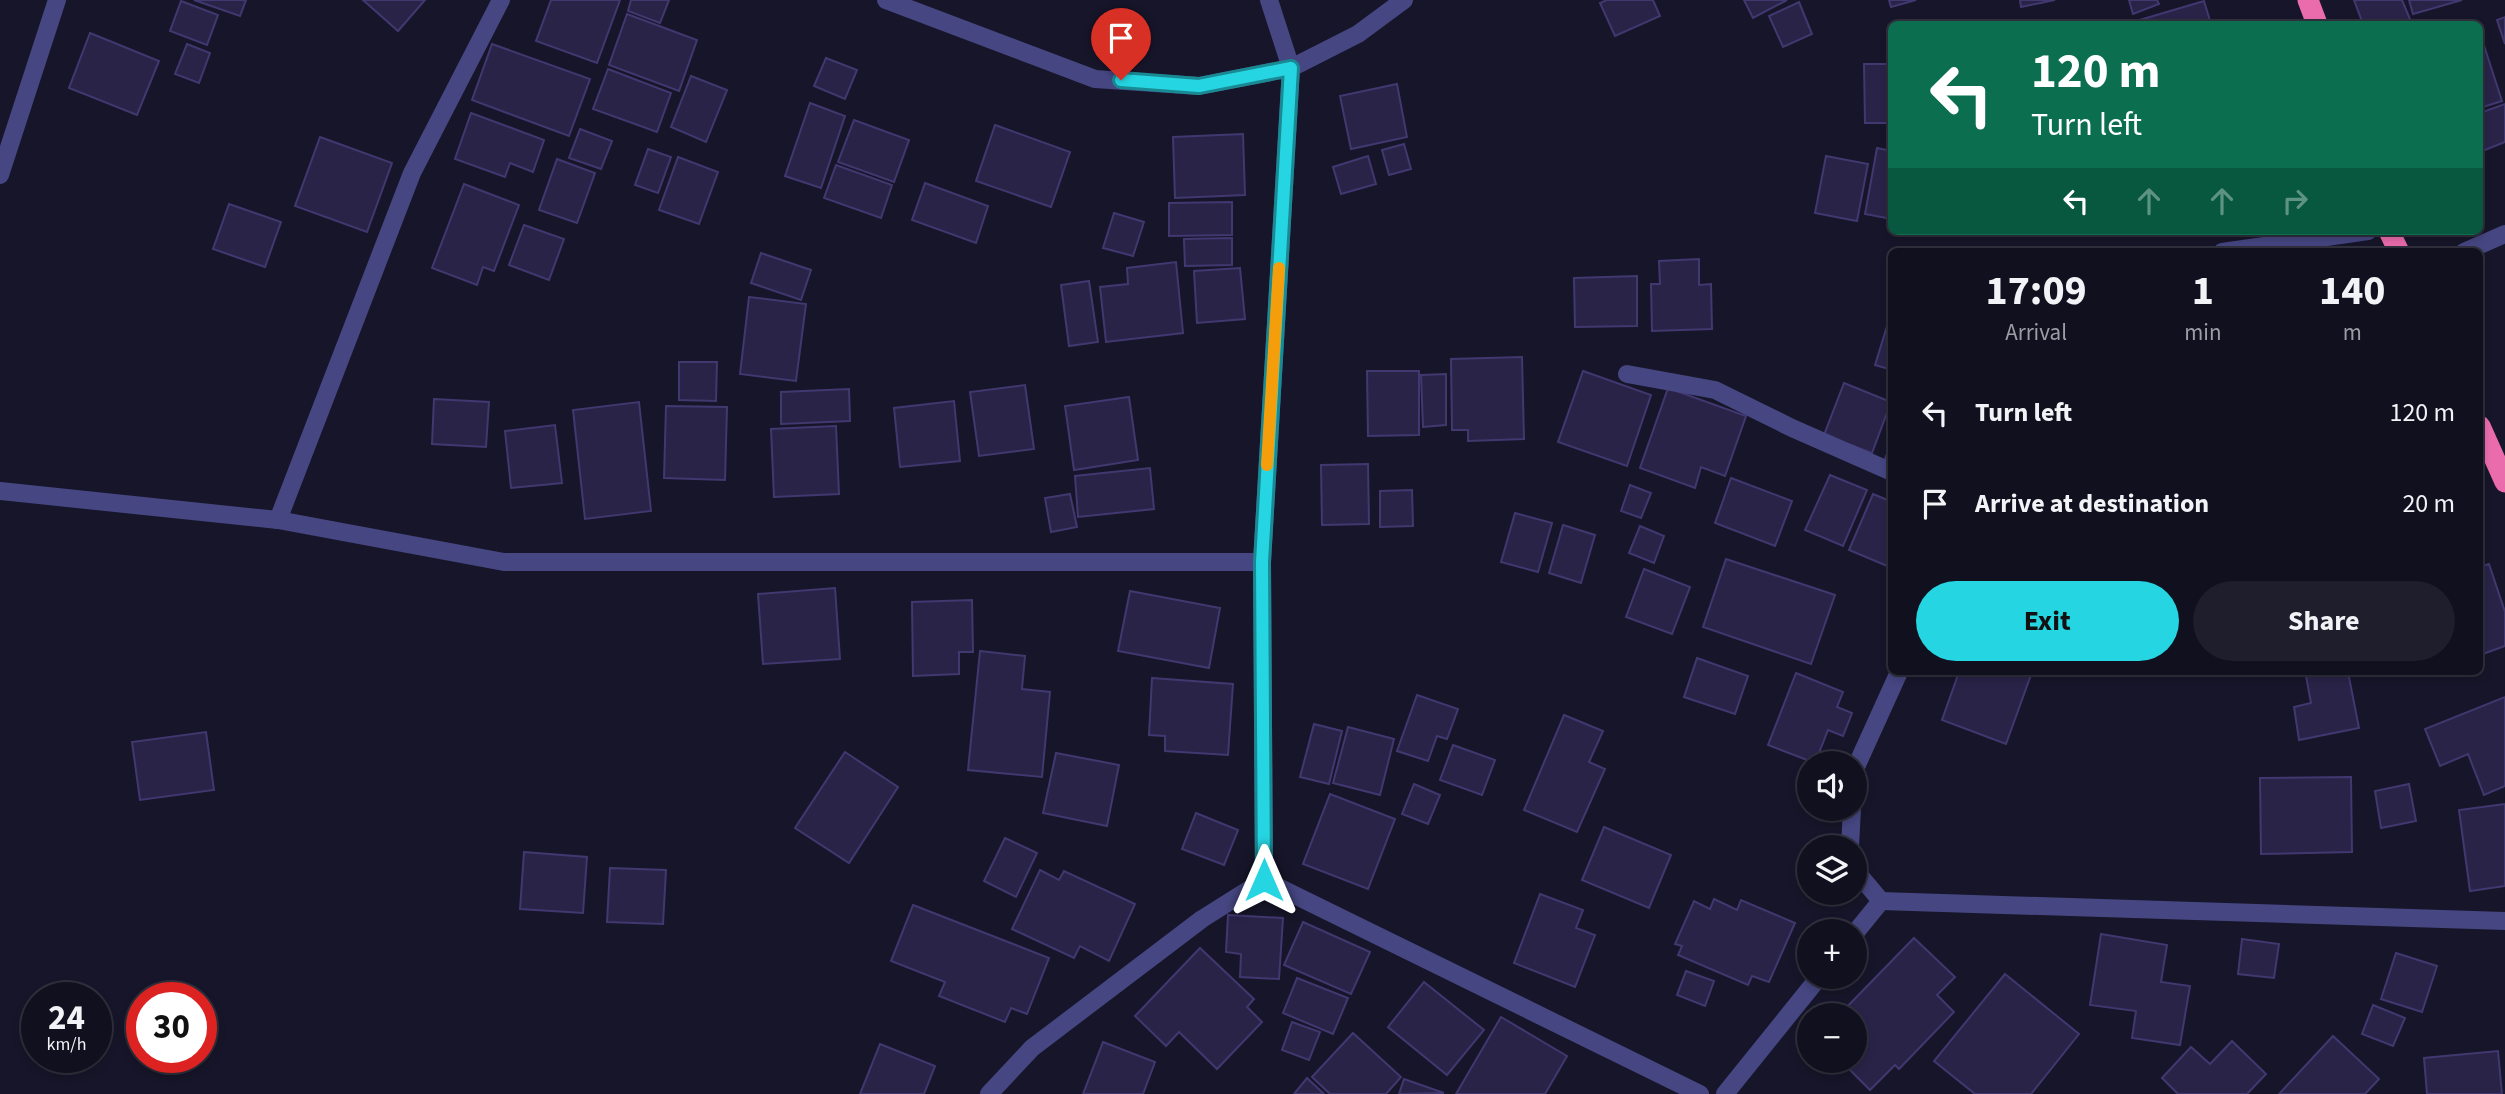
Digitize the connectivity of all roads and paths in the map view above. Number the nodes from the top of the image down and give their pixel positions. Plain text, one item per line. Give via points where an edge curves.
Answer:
1 (57, 0) edge
2 (501, 0) edge
3 (886, 0) edge
4 (1269, 0) edge
5 (1404, 0) edge
6 (2308, 0) edge
7 (2316, 21) edge
8 (1291, 68) junction
9 (0, 175) edge
10 (2505, 234) edge
11 (2340, 235) edge
12 (2250, 248) edge
13 (2473, 248) edge
14 (1627, 374) dead end
15 (2483, 433) edge
16 (1888, 470) edge
17 (2505, 482) edge
18 (0, 491) edge
19 (278, 520) junction
20 (1262, 562) junction
21 (1898, 675) edge
22 (1863, 751) edge
23 (1264, 880) junction
24 (1867, 884) edge
25 (1881, 901) junction
26 (1866, 919) edge
27 (2505, 921) edge
28 (1810, 989) edge
29 (989, 1094) edge
30 (1700, 1094) edge
31 (1726, 1094) edge

1 - 9 street
2 - 19 street via 412,173
3 - 8 street via 1096,79 1199,86
4 - 8 street
5 - 8 street via 1358,34
6 - 7 highway
8 - 20 street
10 - 13 street
11 - 12 street
14 - 16 street via 1715,390
15 - 17 highway
18 - 19 street
19 - 20 street via 504,562
20 - 23 street
21 - 22 street
23 - 29 street via 1202,919 1032,1048
23 - 30 street
24 - 25 street
25 - 26 street
25 - 27 street
28 - 31 street

